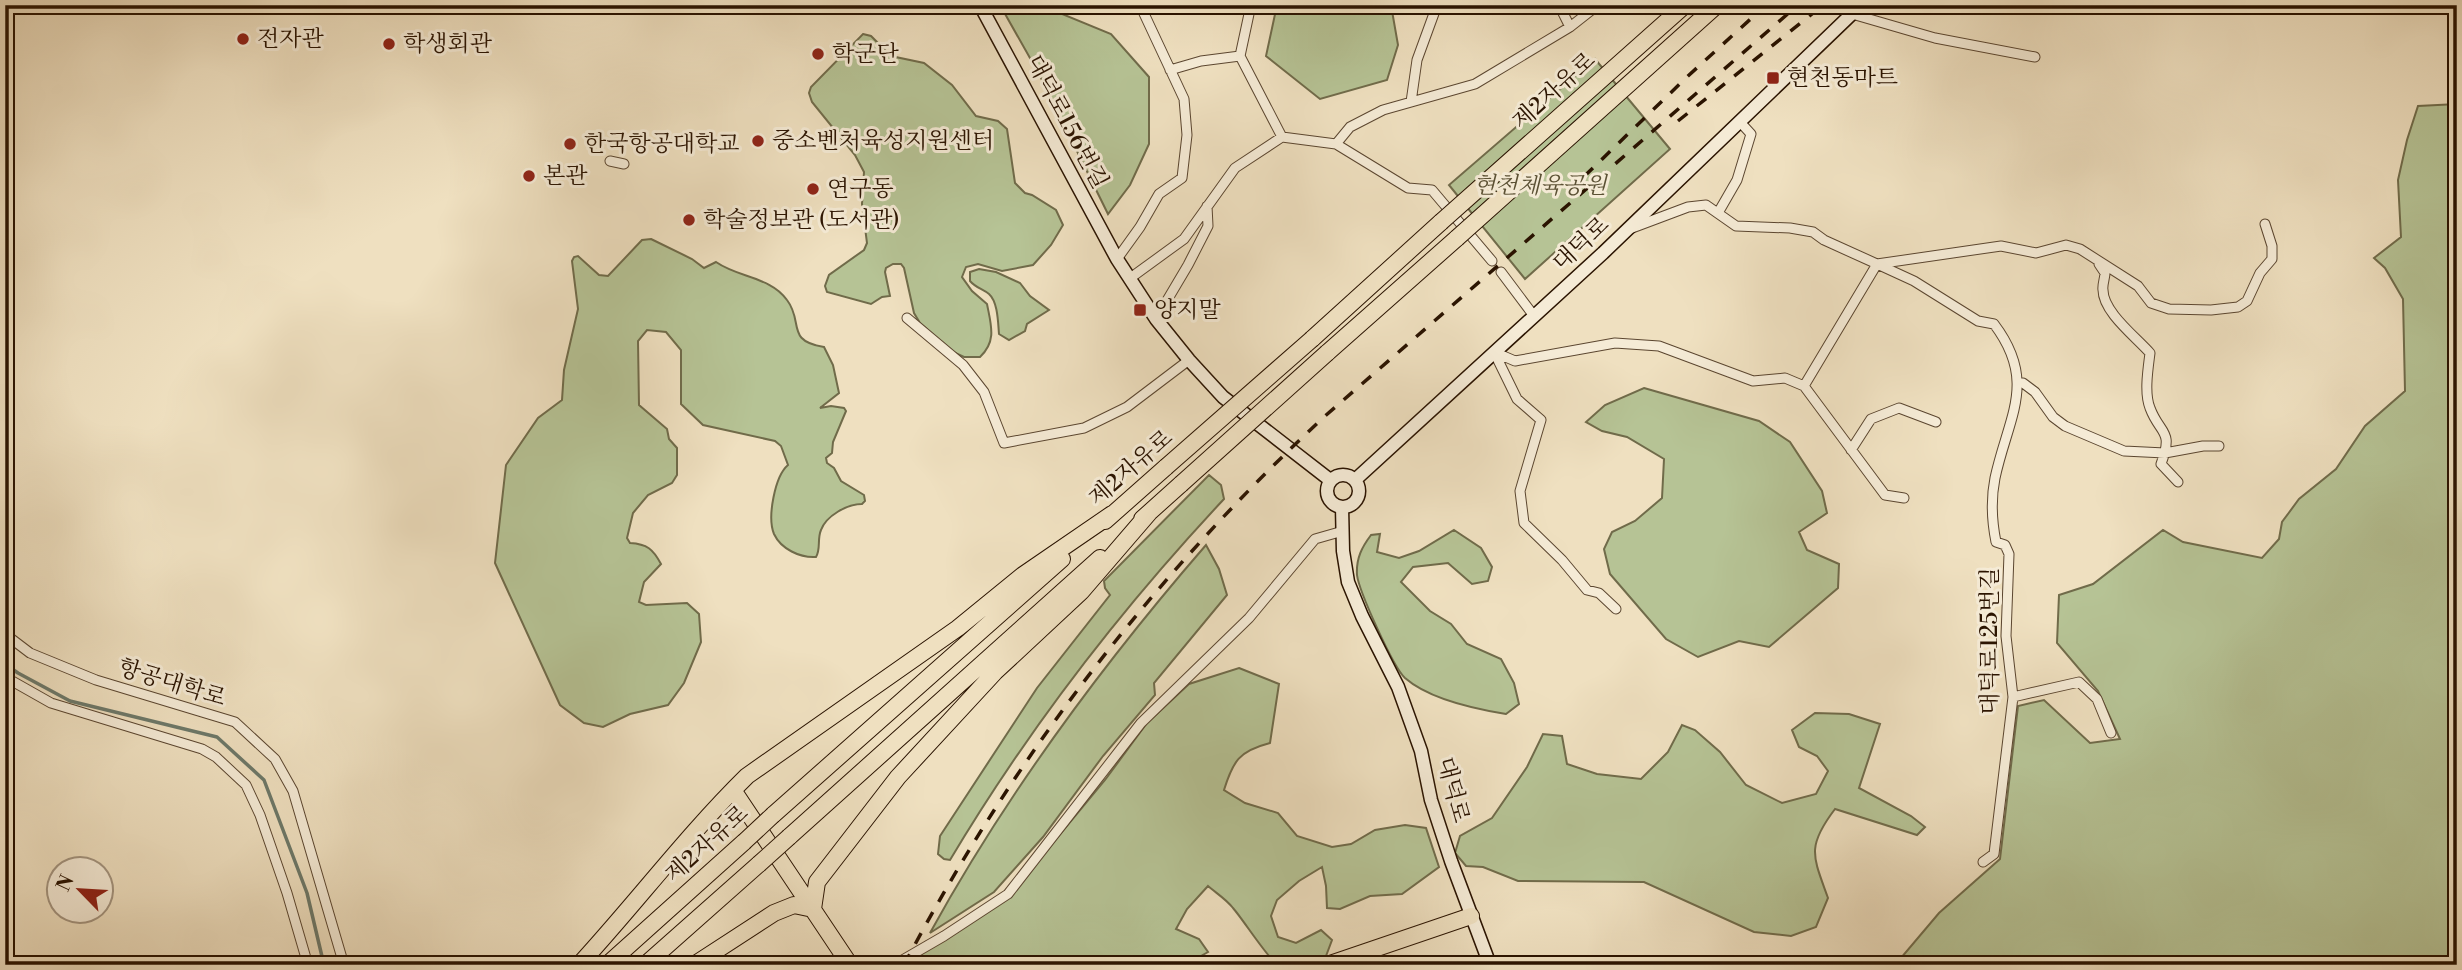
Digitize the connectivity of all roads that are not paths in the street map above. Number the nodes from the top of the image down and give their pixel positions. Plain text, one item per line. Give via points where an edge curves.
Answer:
1 (980, 5) edge
2 (1140, 5) edge
3 (1246, 5) edge
4 (1559, 5) edge
5 (1598, 5) edge
6 (1685, 5) edge
7 (1717, 5) edge
8 (1436, 8) dead end
9 (1856, 10) edge
10 (1570, 27) junction
11 (1240, 56) junction
12 (2035, 57) dead end
13 (1170, 70) junction
14 (1411, 102) junction
15 (1740, 122) junction
16 (1282, 138) junction
17 (1336, 144) junction
18 (610, 161) dead end
19 (624, 164) dead end
20 (1207, 206) junction
21 (1718, 213) junction
22 (2265, 224) dead end
23 (1627, 230) junction
24 (1117, 258) junction
25 (2096, 260) junction
26 (1492, 261) dead end
27 (1877, 264) junction
28 (1501, 272) dead end
29 (1129, 279) junction
30 (1534, 316) junction
31 (907, 318) dead end
32 (1156, 319) junction
33 (1494, 352) junction
34 (1189, 360) junction
35 (2017, 383) junction
36 (1804, 386) junction
37 (1936, 422) dead end
38 (2220, 446) dead end
39 (1851, 450) junction
40 (2165, 453) junction
41 (1330, 480) junction
42 (1355, 480) junction
43 (2178, 482) dead end
44 (1904, 498) dead end
45 (1342, 507) junction
46 (1149, 513) junction
47 (1112, 514) junction
48 (1343, 531) junction
49 (1616, 609) dead end
50 (5, 634) edge
51 (5, 677) edge
52 (2013, 697) junction
53 (2111, 733) dead end
54 (733, 790) junction
55 (1983, 862) dead end
56 (813, 909) junction
57 (1471, 916) junction
58 (308, 965) edge
59 (344, 965) edge
60 (579, 965) edge
61 (607, 965) edge
62 (645, 965) edge
63 (694, 965) edge
64 (850, 965) edge
65 (894, 965) edge
66 (1327, 965) edge
67 (1490, 965) edge

1 - 24 street, 대덕로156번길
2 - 13 street
3 - 11 street via 1249,14
4 - 10 street
5 - 10 street
6 - 47 highway, 제2자유로, bridge
7 - 46 highway, 제2자유로, bridge
8 - 14 street via 1417,60
9 - 12 street via 1936,38
9 - 15 street, 대덕로
10 - 14 street via 1475,84
11 - 13 street
11 - 16 street
13 - 24 street via 1184,99 1187,135 1181,178 1159,194
14 - 17 street via 1350,127
15 - 21 street via 1751,134 1737,180
15 - 23 street, 대덕로
16 - 17 street
16 - 20 street via 1235,168
17 - 26 street via 1408,188 1432,190
18 - 19 street
20 - 29 street via 1184,239
20 - 32 street via 1208,226
21 - 23 street, 대덕로125번길 via 1706,205 1688,207
21 - 27 street, 대덕로125번길 via 1736,226 1813,232
22 - 25 street via 2272,259 2238,307 2169,309 2151,303 2138,286
23 - 30 street, 대덕로
24 - 29 street, 대덕로156번길
25 - 27 street via 2066,245 2036,253 2001,246
25 - 40 street via 2105,273 2102,291 2107,304 2150,353 2148,400 2166,434
27 - 35 street, 대덕로125번길 via 1978,321 1994,324 2014,360
27 - 36 street
28 - 30 street
29 - 32 street, 대덕로156번길
30 - 33 street, 대덕로
31 - 34 street via 962,365 984,392 1004,443 1084,428 1127,407
32 - 34 street, 대덕로156번길
33 - 36 street via 1515,361 1615,343 1659,346 1753,381 1785,379
33 - 42 street, 대덕로
33 - 49 street via 1517,399 1541,420 1520,491 1524,523 1587,590 1600,593
34 - 41 street, 대덕로156번길 via 1223,397
35 - 40 street via 2035,391 2065,426 2124,451
35 - 52 street, 대덕로125번길 via 1993,507 1996,542 2005,545 2009,554 2006,636
36 - 39 street
37 - 39 street via 1899,408 1871,419
38 - 40 street
39 - 44 street via 1885,495
40 - 43 street via 2161,464
41 - 42 street via 1343,474
41 - 45 street via 1329,499
42 - 45 street via 1358,495 1352,504
45 - 48 street, 대덕로
46 - 56 highway via 1081,592 995,672 898,777 817,882
46 - 62 highway, 제2자유로, bridge
47 - 54 highway
47 - 61 highway, 제2자유로, bridge
48 - 57 street, 대덕로 via 1348,582 1398,687
48 - 65 street via 1315,539 1249,618 1141,723 1008,894
50 - 59 street, 항공대학로 via 30,653 96,680 235,722 275,759 293,791
51 - 58 street via 51,703 202,749 246,785 278,867
52 - 53 street via 2079,681 2097,699
52 - 55 street, 대덕로125번길 via 1994,854
54 - 56 highway
54 - 60 highway
56 - 63 highway via 794,905 774,913
56 - 64 highway
57 - 66 highway
57 - 67 street, 대덕로

